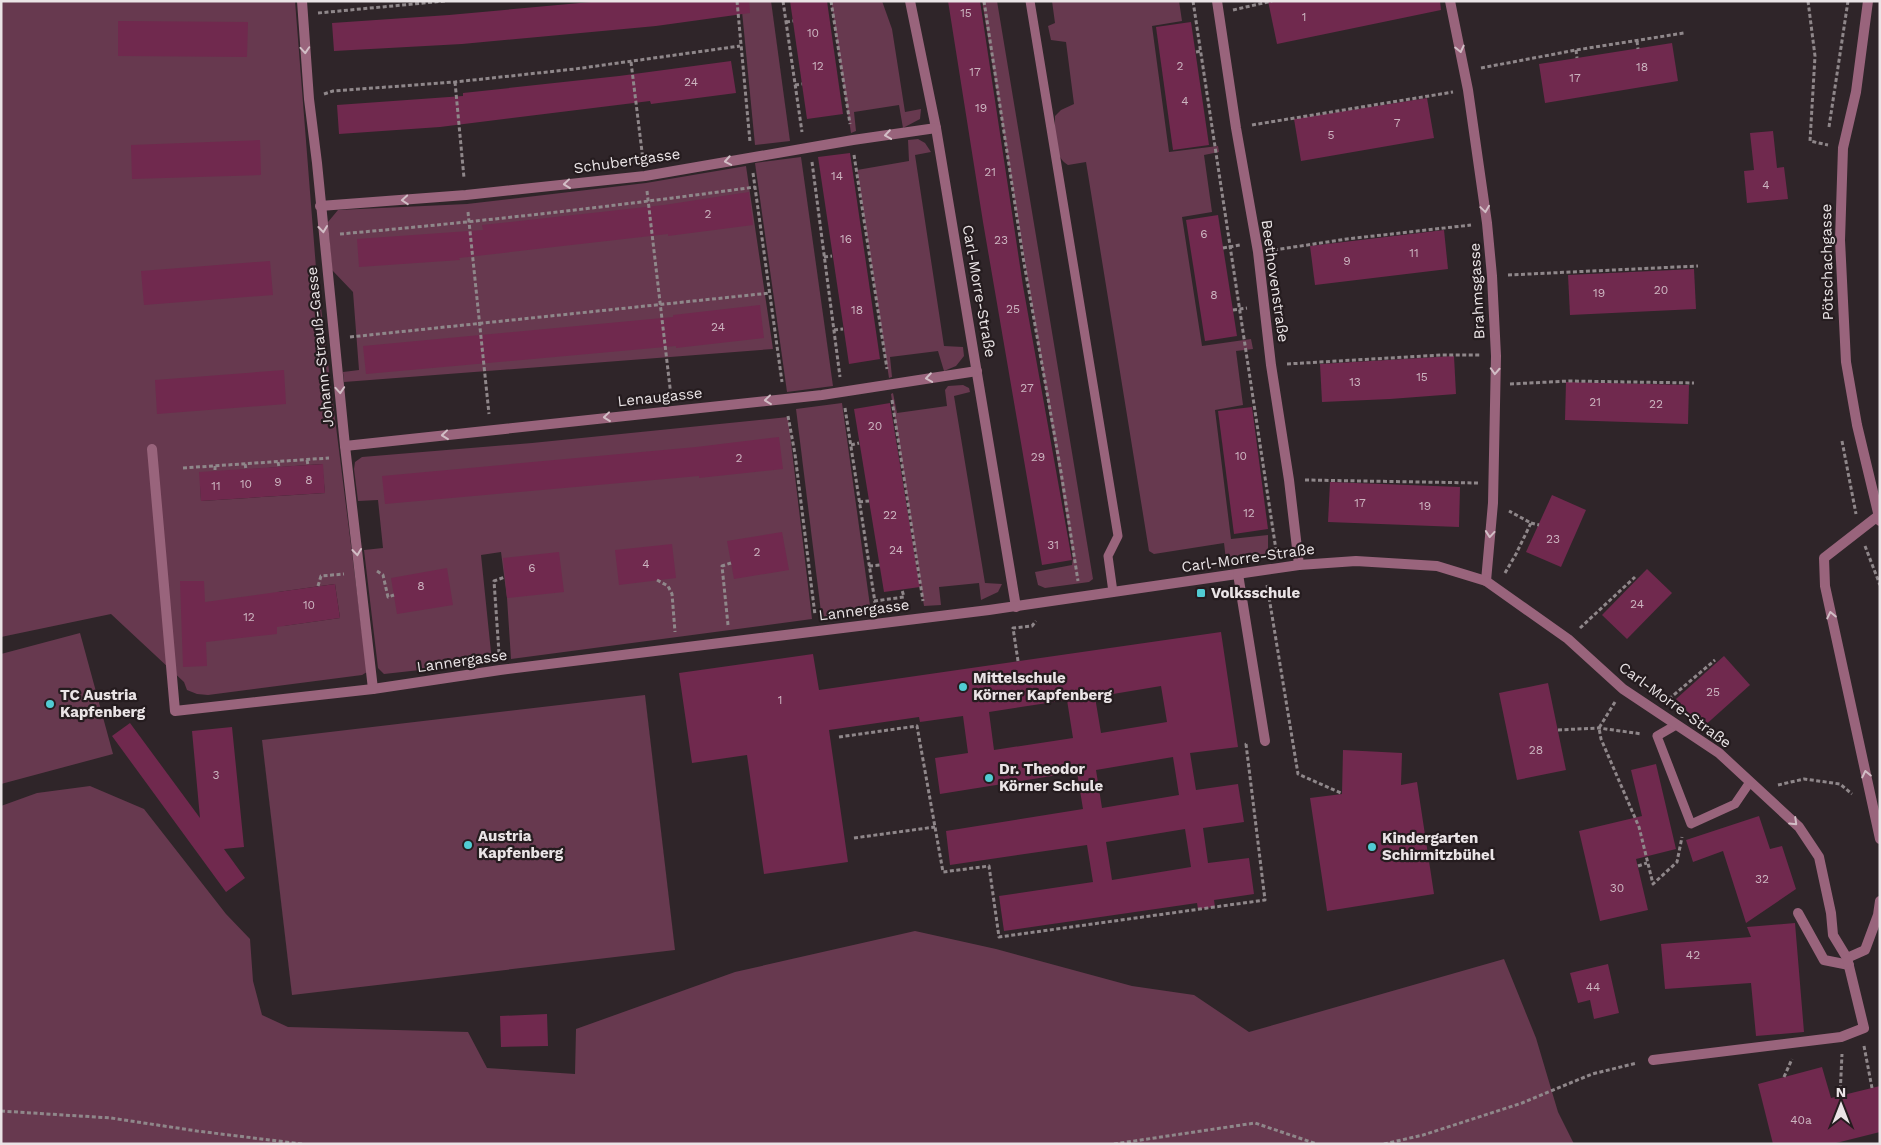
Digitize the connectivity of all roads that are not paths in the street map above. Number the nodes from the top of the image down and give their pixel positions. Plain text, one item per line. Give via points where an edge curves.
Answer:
1 (302, 1) edge
2 (910, 1) edge
3 (1030, 1) edge
4 (1216, 1) edge
5 (1450, 1) edge
6 (1868, 1) edge
7 (936, 128) junction
8 (320, 206) junction
9 (978, 371) junction
10 (345, 446) junction
11 (152, 449) dead end
12 (1879, 519) edge
13 (1299, 565) junction
14 (1238, 574) junction
15 (1486, 581) junction
16 (1113, 592) junction
17 (1016, 607) junction
18 (373, 689) junction
19 (1676, 725) junction
20 (1265, 741) road end
21 (1750, 782) junction
22 (1880, 839) edge
23 (1880, 902) edge
24 (1798, 913) dead end
25 (1848, 962) junction
26 (1653, 1060) road end

1 -> 8 street, Johann-Strauß-Gasse
2 - 7 street, Carl-Morre-Straße
3 - 16 lane via 1118,536 1108,556
4 - 13 street, Beethovenstraße via 1258,252
5 -> 15 street, Brahmsgasse via 1468,90 1492,276 1496,356 1494,483
6 - 12 street, Pötschachgasse via 1856,92 1843,148 1840,240 1846,362 1856,425
7 -> 8 street, Schubertgasse via 645,176 466,196
7 - 9 street, Carl-Morre-Straße
8 -> 10 street, Johann-Strauß-Gasse
9 -> 10 street, Lenaugasse via 784,398
9 - 17 street, Carl-Morre-Straße
10 -> 18 street, Johann-Strauß-Gasse
11 - 18 street, Lannergasse via 175,711
22 -> 12 street via 1825,586 1824,558
13 - 14 street, Carl-Morre-Straße
13 - 15 street, Carl-Morre-Straße via 1356,561 1437,566
14 - 16 street, Carl-Morre-Straße
14 - 20 street
15 - 19 street, Carl-Morre-Straße via 1568,639 1623,689
16 - 17 street, Carl-Morre-Straße
17 - 18 street, Lannergasse via 500,670
19 - 21 street, Carl-Morre-Straße via 1719,754
19 - 21 lane via 1658,736 1691,824 1735,804
21 -> 25 street, Carl-Morre-Straße via 1799,827 1819,857 1833,935
23 - 25 street via 1865,950
24 - 25 street via 1824,960
25 - 26 street, Carl-Morre-Straße via 1864,1028 1841,1037

